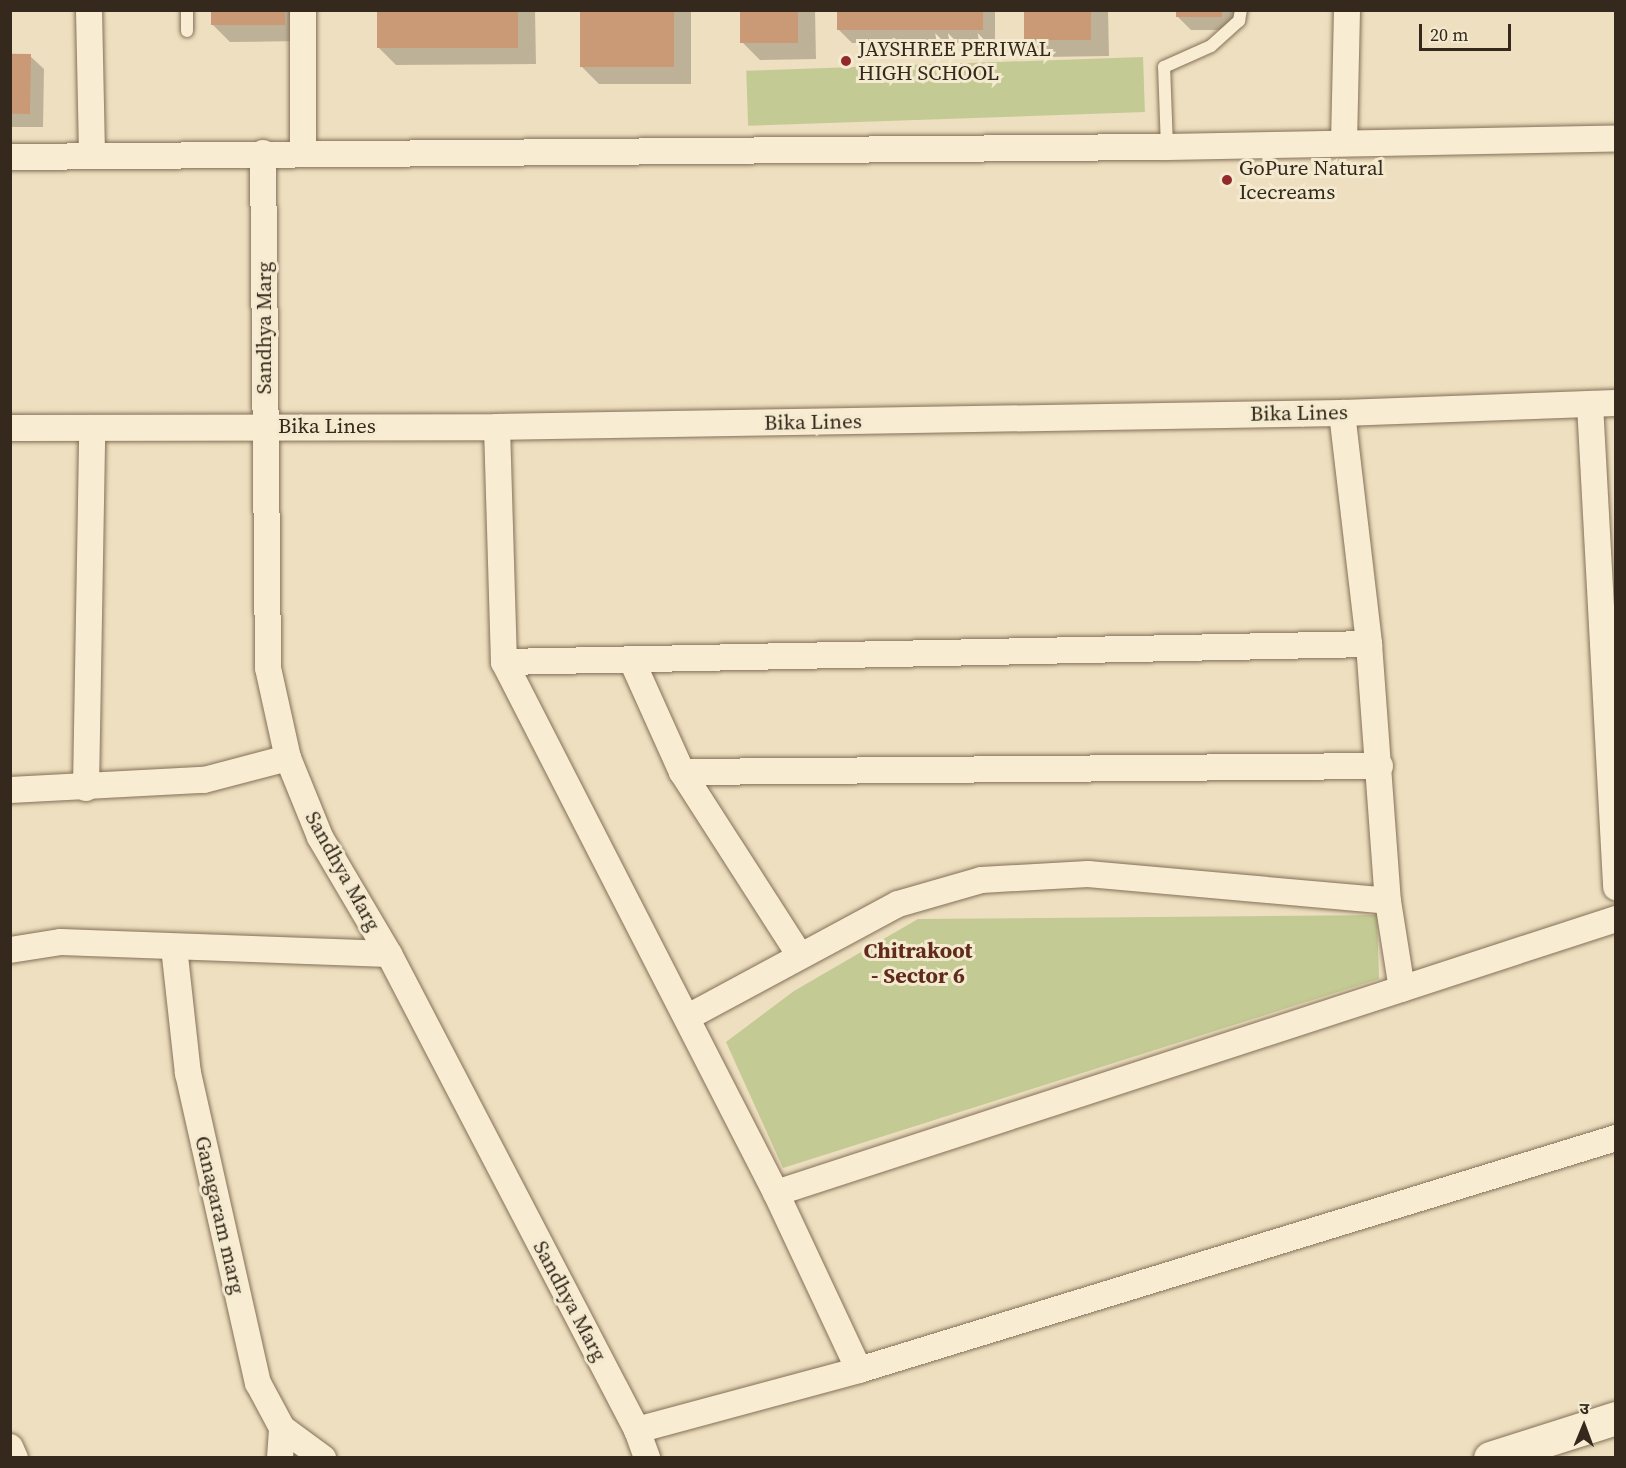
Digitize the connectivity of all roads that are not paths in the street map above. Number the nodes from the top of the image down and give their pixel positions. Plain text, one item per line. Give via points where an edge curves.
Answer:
1 (89, 10) edge
2 (187, 10) edge
3 (303, 10) edge
4 (1241, 10) edge
5 (1347, 10) edge
6 (188, 31) dead end
7 (1616, 138) edge
8 (1344, 143) junction
9 (1167, 147) junction
10 (263, 153) junction
11 (303, 153) junction
12 (92, 154) junction
13 (10, 157) edge
14 (1616, 403) edge
15 (1590, 404) junction
16 (1342, 413) junction
17 (265, 425) junction
18 (10, 428) edge
19 (92, 428) junction
20 (496, 428) junction
21 (1370, 644) junction
22 (633, 661) junction
23 (504, 662) junction
24 (288, 758) junction
25 (1380, 766) junction
26 (682, 772) junction
27 (86, 788) junction
28 (10, 790) edge
29 (1616, 887) edge
30 (1388, 901) junction
31 (1616, 919) edge
32 (174, 947) junction
33 (10, 950) edge
34 (389, 954) junction
35 (799, 954) junction
36 (1402, 989) junction
37 (688, 1017) junction
38 (1616, 1138) edge
39 (776, 1193) junction
40 (859, 1370) junction
41 (1616, 1418) edge
42 (282, 1428) junction
43 (637, 1430) junction
44 (10, 1447) edge
45 (15, 1458) edge
46 (280, 1458) edge
47 (323, 1458) edge
48 (647, 1458) edge
49 (1490, 1458) edge

1 - 12 street
2 - 6 lane
3 - 11 street
4 - 9 lane via 1239,21 1211,46 1164,68
5 - 8 street
7 - 8 street
8 - 9 street
9 - 11 street
10 - 11 street
10 - 12 street
10 - 17 street, Sandhya Marg
12 - 13 street
14 - 15 street, Bika Lines
15 - 16 street, Bika Lines
15 - 29 street
16 - 20 street, Bika Lines
16 - 21 street
17 - 19 street, Bika Lines
17 - 20 street, Bika Lines
17 - 24 street, Sandhya Marg via 268,668
18 - 19 street, Bika Lines
19 - 27 street
20 - 23 street
21 - 22 street
21 - 25 street
22 - 23 street
22 - 26 street
23 - 37 street
24 - 27 street via 204,780
24 - 34 street, Sandhya Marg via 320,837
25 - 26 street
25 - 30 street
26 - 35 street
27 - 28 street
30 - 35 street via 1088,874 981,880 898,904
30 - 36 street
31 - 36 street
32 - 33 street via 61,942
32 - 34 street
32 - 42 street, Ganagaram marg via 188,1073 258,1383
34 - 43 street, Sandhya Marg
35 - 37 street
36 - 39 street
37 - 39 street
38 - 40 street
39 - 40 street
40 - 43 street
41 - 49 street
42 - 46 street
42 - 47 street, Ganagaram marg
43 - 48 street, Sandhya Marg
44 - 45 street

